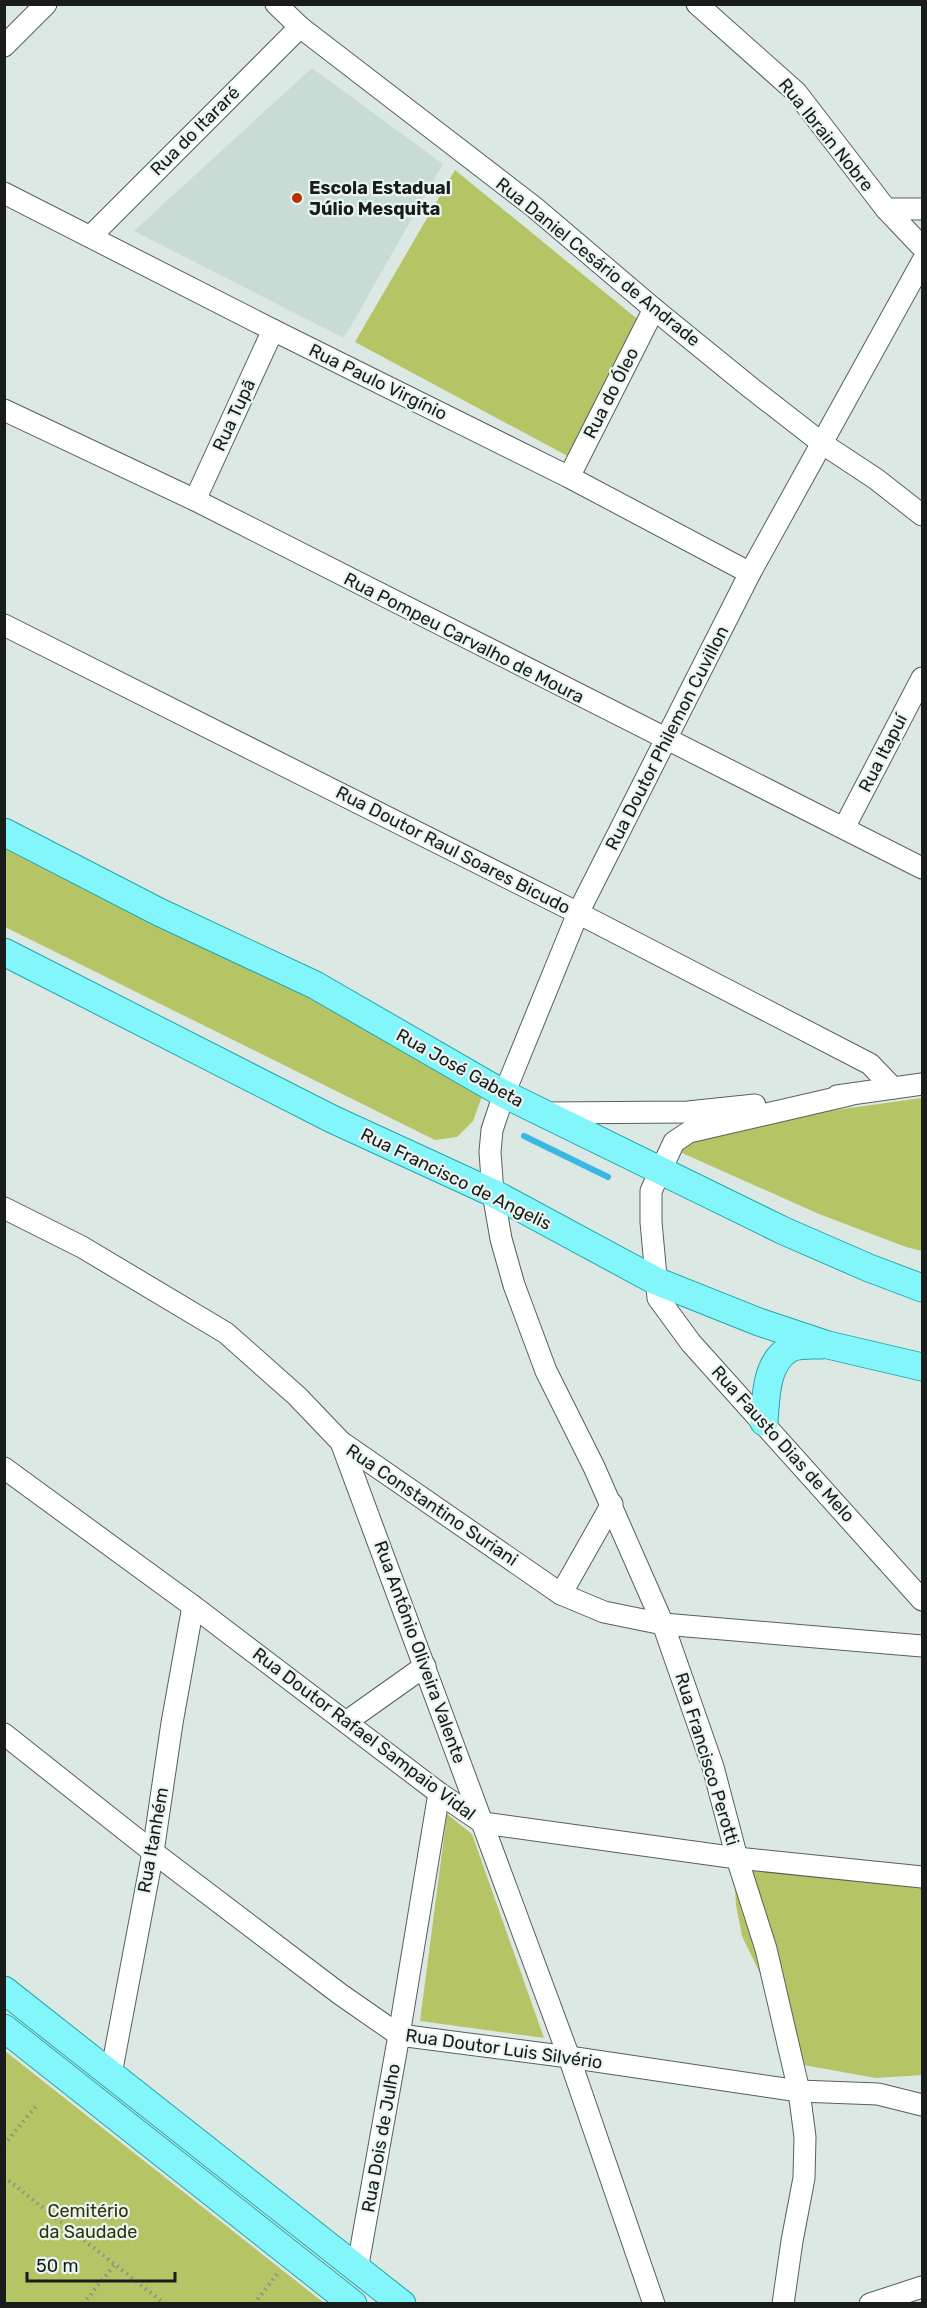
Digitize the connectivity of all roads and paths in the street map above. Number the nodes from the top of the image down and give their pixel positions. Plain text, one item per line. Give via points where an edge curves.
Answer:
1 (46, 4) edge
2 (276, 4) edge
3 (697, 4) edge
4 (300, 27) junction
5 (4, 46) edge
6 (4, 193) edge
7 (886, 209) junction
8 (922, 209) edge
9 (91, 236) junction
10 (922, 247) edge
11 (922, 262) edge
12 (654, 309) junction
13 (273, 330) junction
14 (4, 410) edge
15 (823, 444) junction
16 (569, 477) junction
17 (195, 500) junction
18 (922, 516) edge
19 (750, 573) junction
20 (4, 625) edge
21 (922, 678) edge
22 (666, 740) junction
23 (844, 828) junction
24 (4, 832) edge
25 (922, 868) edge
26 (578, 913) junction
27 (4, 952) edge
28 (922, 1084) edge
29 (893, 1088) junction
30 (504, 1094) junction
31 (849, 1095) junction
32 (543, 1113) junction
33 (660, 1172) junction
34 (493, 1193) junction
35 (4, 1208) edge
36 (501, 1239) joint
37 (656, 1281) junction
38 (922, 1288) edge
39 (828, 1345) junction
40 (922, 1367) edge
41 (764, 1422) junction
42 (341, 1442) junction
43 (4, 1468) edge
44 (612, 1504) junction
45 (561, 1594) junction
46 (922, 1600) edge
47 (193, 1606) junction
48 (663, 1624) junction
49 (922, 1646) edge
50 (425, 1666) junction
51 (346, 1722) junction
52 (4, 1734) edge
53 (439, 1793) junction
54 (483, 1823) junction
55 (153, 1852) junction
56 (737, 1858) junction
57 (922, 1877) edge
58 (4, 1990) edge
59 (4, 2028) edge
60 (399, 2035) junction
61 (569, 2057) junction
62 (111, 2074) junction
63 (800, 2091) junction
64 (922, 2105) edge
65 (36, 2106) dead end
66 (4, 2145) edge
67 (4, 2177) edge
68 (292, 2255) junction
69 (115, 2264) junction
70 (357, 2270) junction
71 (922, 2287) edge
72 (83, 2304) edge
73 (165, 2304) edge
74 (254, 2304) edge
75 (353, 2304) edge
76 (402, 2304) edge
77 (654, 2304) edge
78 (783, 2304) edge
79 (870, 2304) edge

1 - 5 street
2 - 4 street, Rua Daniel Cesário de Andrade
3 - 7 street, Rua Ibrain Nobre via 796,92
4 - 9 street, Rua do Itararé
4 - 12 street, Rua Daniel Cesário de Andrade via 534,207
6 - 9 street, Rua Paulo Virgínio
7 - 8 street
7 - 10 street, Rua Ibrain Nobre
9 - 13 street, Rua Paulo Virgínio
11 - 15 street, Rua Doutor Philemon Cuvillon
12 - 15 street, Rua Daniel Cesário de Andrade
12 - 16 street, Rua do Óleo
13 - 16 street, Rua Paulo Virgínio
13 - 17 street, Rua Tupã
14 - 17 street, Rua Pompeu Carvalho de Moura
15 - 18 street, Rua Daniel Cesário de Andrade
15 - 19 street, Rua Doutor Philemon Cuvillon
16 - 19 street, Rua Paulo Virgínio
17 - 22 street, Rua Pompeu Carvalho de Moura
19 - 22 street, Rua Doutor Philemon Cuvillon
20 - 26 street, Rua Doutor Raul Soares Bicudo
21 - 23 street, Rua Itapuí
22 - 23 street, Rua Pompeu Carvalho de Moura
22 - 26 street, Rua Doutor Philemon Cuvillon
23 - 25 street, Rua Pompeu Carvalho de Moura
24 - 30 main road, Rua José Gabeta via 159,912 315,985
26 - 29 street, Rua Doutor Raul Soares Bicudo via 870,1064
26 - 30 street, Rua Doutor Philemon Cuvillon
27 - 34 main road, Rua Francisco de Angelis via 332,1119
28 - 29 street
29 - 31 street
30 - 32 main road, Rua José Gabeta
30 - 34 street, Rua Doutor Philemon Cuvillon via 492,1130
31 - 32 street via 688,1112
31 - 33 street, Rua Fausto Dias de Melo via 688,1132 674,1142
32 - 33 main road, Rua José Gabeta
33 - 37 street, Rua Fausto Dias de Melo via 651,1191
33 - 38 main road, Rua José Gabeta via 784,1231
34 - 36 street, Rua Doutor Philemon Cuvillon
34 - 37 main road, Rua Francisco de Angelis
35 - 42 street, Rua Constantino Suriani via 82,1247 226,1333 297,1396
36 - 44 street, Rua Francisco Perotti via 546,1371
37 - 39 main road, Rua Francisco de Angelis
37 - 41 street, Rua Fausto Dias de Melo via 658,1298 691,1343
39 - 40 main road, Rua Francisco de Angelis
39 - 41 main road via 789,1349 777,1361 767,1388
41 - 46 street, Rua Fausto Dias de Melo
42 - 45 street, Rua Constantino Suriani
42 - 50 street, Rua Antônio Oliveira Valente
43 - 47 street, Rua Doutor Rafael Sampaio Vidal
44 - 45 street
44 - 48 street, Rua Francisco Perotti
45 - 48 street, Rua Constantino Suriani via 604,1612
47 - 51 street, Rua Doutor Rafael Sampaio Vidal
47 - 55 street, Rua Itanhém
48 - 49 street, Rua Constantino Suriani
48 - 56 street, Rua Francisco Perotti via 713,1767
50 - 51 street
50 - 54 street, Rua Antônio Oliveira Valente
51 - 53 street, Rua Doutor Rafael Sampaio Vidal
52 - 55 street, Rua Doutor Luis Silvério
53 - 54 street, Rua Doutor Rafael Sampaio Vidal
53 - 60 street, Rua Dois de Julho
54 - 56 street, Rua Doutor Rafael Sampaio Vidal
54 - 61 street, Rua Antônio Oliveira Valente
55 - 60 street, Rua Doutor Luis Silvério via 340,1995
55 - 62 street, Rua Itanhém
56 - 57 street, Rua Doutor Rafael Sampaio Vidal
56 - 63 street, Rua Francisco Perotti via 766,1949
58 - 62 main road
59 - 68 main road
60 - 61 street, Rua Doutor Luis Silvério
60 - 70 street, Rua Dois de Julho
61 - 63 street, Rua Doutor Luis Silvério
61 - 77 street, Rua Antônio Oliveira Valente
62 - 70 main road
63 - 64 street, Rua Doutor Luis Silvério via 878,2094
63 - 78 street, Rua Francisco Perotti via 804,2178
65 - 66 path
67 - 69 path
68 - 74 path
68 - 75 main road
69 - 72 path
69 - 73 path
70 - 76 main road
71 - 79 street

